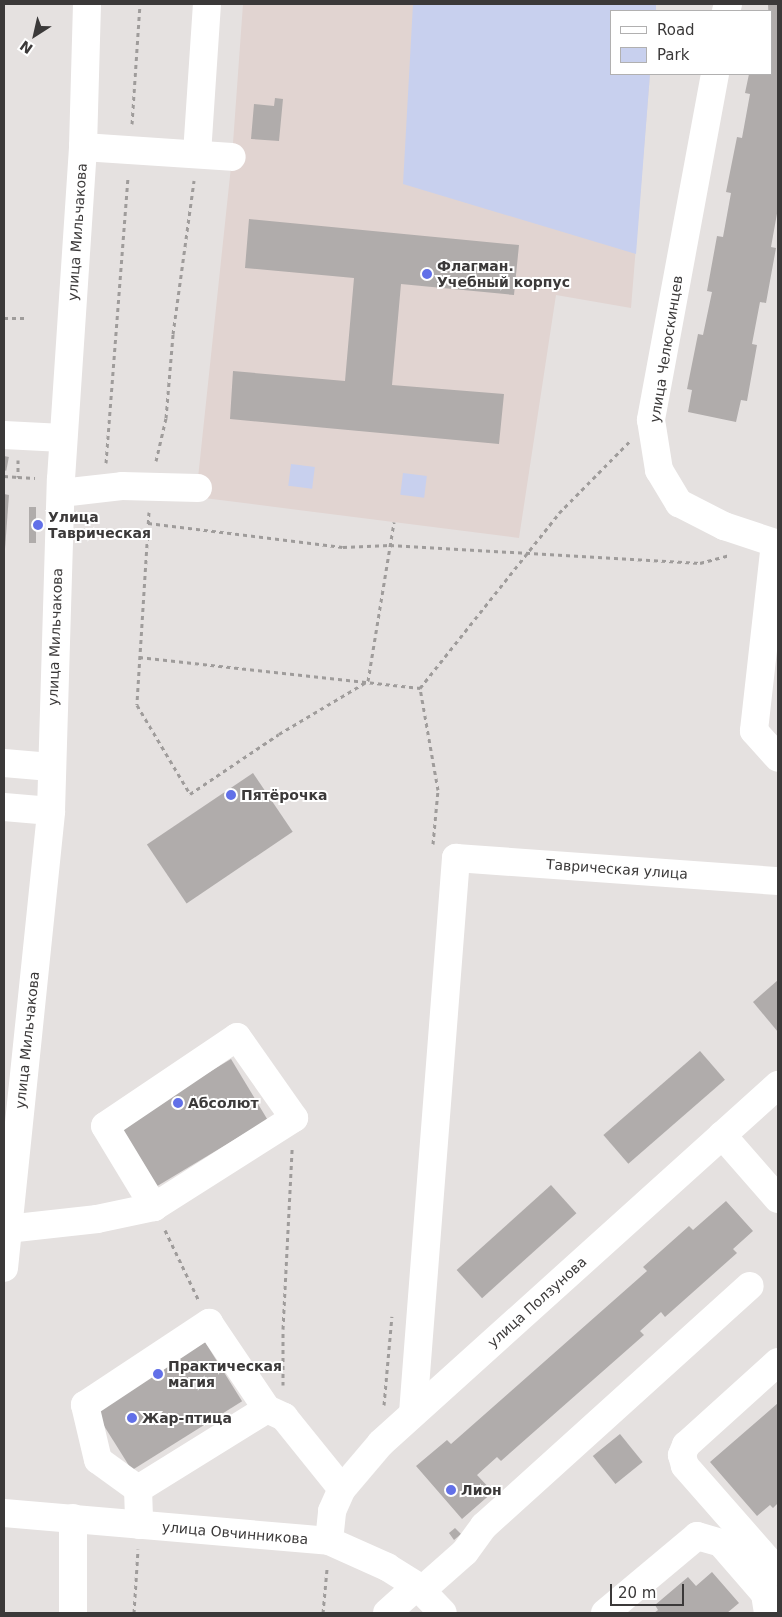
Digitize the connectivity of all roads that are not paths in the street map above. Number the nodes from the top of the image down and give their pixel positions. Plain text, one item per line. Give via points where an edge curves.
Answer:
1 (87, 4) edge
2 (207, 4) edge
3 (715, 75) edge
4 (83, 147) junction
5 (198, 154) junction
6 (232, 157) dead end
7 (4, 435) edge
8 (63, 438) junction
9 (198, 488) dead end
10 (61, 493) junction
11 (776, 543) edge
12 (778, 758) edge
13 (4, 764) edge
14 (51, 767) junction
15 (4, 807) edge
16 (51, 811) junction
17 (778, 880) edge
18 (778, 1085) edge
19 (722, 1135) junction
20 (778, 1199) edge
21 (154, 1207) junction
22 (8, 1229) junction
23 (4, 1268) edge
24 (750, 1286) dead end
25 (778, 1362) edge
26 (275, 1413) junction
27 (413, 1413) junction
28 (342, 1489) junction
29 (138, 1490) junction
30 (4, 1513) edge
31 (73, 1518) junction
32 (139, 1525) junction
33 (329, 1541) junction
34 (774, 1558) edge
35 (420, 1588) junction
36 (73, 1613) edge
37 (387, 1613) edge
38 (443, 1613) edge
39 (605, 1613) edge
40 (768, 1613) edge

1 - 4 street, улица Мильчакова
2 - 5 street
3 - 11 street, улица Челюскинцев via 651,420 659,470 679,503 724,526
4 - 5 street
4 - 8 street, улица Мильчакова
5 - 6 street
7 - 8 street
8 - 10 street, улица Мильчакова
9 - 10 street via 151,486
10 - 14 street, улица Мильчакова
11 - 12 street, улица Челюскинцев via 754,732
13 - 14 street
14 - 16 street, улица Мильчакова
15 - 16 street
16 - 22 street, улица Мильчакова
17 - 27 street, Таврическая улица via 456,858
18 - 19 street, улица Ползунова
19 - 20 street
19 - 27 street, улица Ползунова
21 - 21 street via 105,1126 237,1037 294,1118
21 - 22 street via 97,1220
22 - 23 street, улица Мильчакова
24 - 35 street via 484,1526 465,1552
25 - 34 street via 686,1445 682,1455 685,1466
26 - 28 street
26 - 29 street
26 - 29 street via 209,1323 85,1405 98,1460
27 - 28 street, улица Ползунова via 368,1456
28 - 33 street, улица Ползунова via 332,1511
29 - 32 street
30 - 31 street, улица Овчинникова
31 - 32 street, улица Овчинникова
31 - 36 street
32 - 33 street, улица Овчинникова
33 - 35 street, улица Овчинникова via 386,1567
35 - 37 street
35 - 38 street, улица Овчинникова
39 - 40 street via 697,1536 721,1543 764,1594

